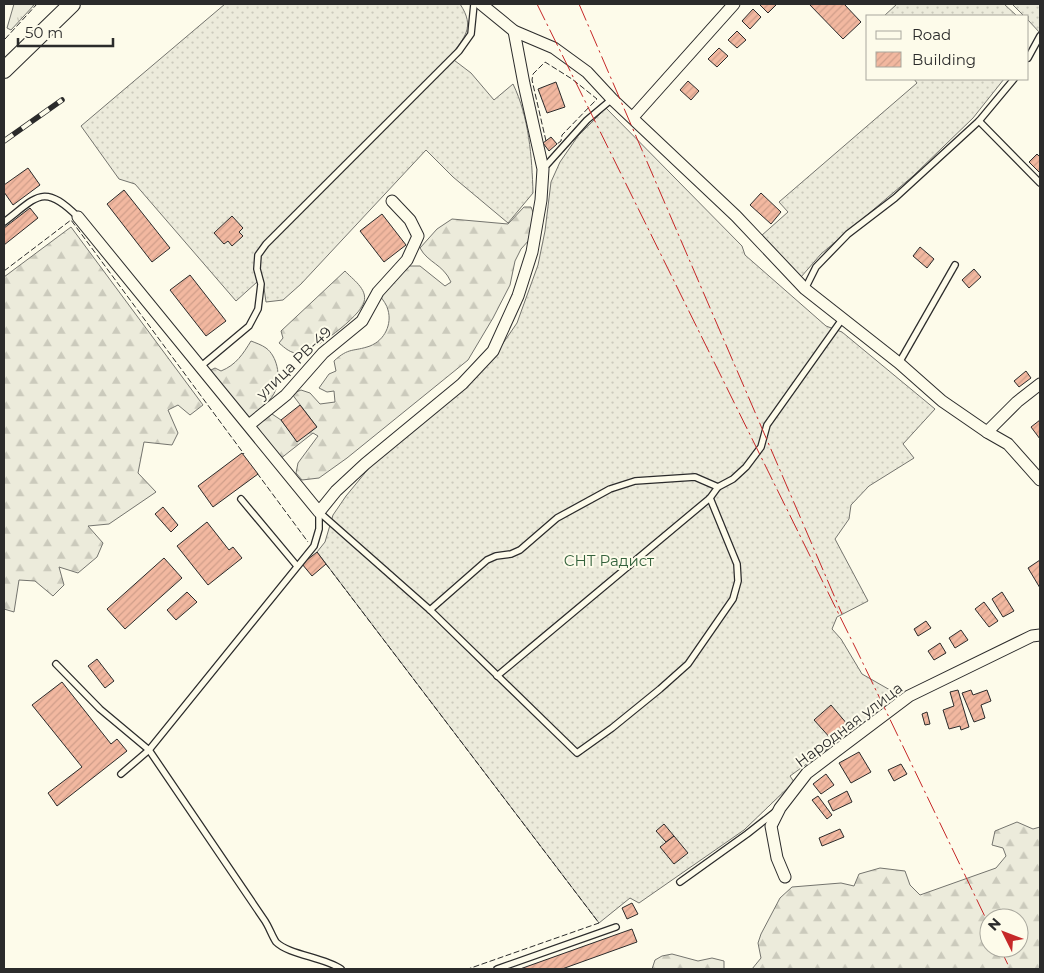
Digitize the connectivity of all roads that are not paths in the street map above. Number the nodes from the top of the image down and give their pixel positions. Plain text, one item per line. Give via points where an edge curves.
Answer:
1 (72, 4) edge
2 (474, 4) edge
3 (481, 4) edge
4 (734, 4) edge
5 (514, 31) junction
6 (1040, 36) edge
7 (1029, 56) edge
8 (4, 70) edge
9 (1013, 80) edge
10 (612, 99) junction
11 (633, 117) junction
12 (979, 121) junction
13 (543, 169) junction
14 (1040, 183) edge
15 (392, 201) dead end
16 (78, 217) joint
17 (4, 222) edge
18 (956, 265) dead end
19 (805, 289) junction
20 (843, 318) junction
21 (899, 363) junction
22 (200, 366) junction
23 (1040, 384) edge
24 (249, 425) junction
25 (987, 432) junction
26 (1040, 480) edge
27 (718, 487) junction
28 (710, 498) junction
29 (241, 500) dead end
30 (319, 512) junction
31 (298, 566) junction
32 (430, 610) junction
33 (1040, 635) edge
34 (56, 664) dead end
35 (498, 676) junction
36 (149, 750) junction
37 (121, 774) dead end
38 (780, 808) junction
39 (784, 877) dead end
40 (680, 882) dead end
41 (616, 927) dead end
42 (341, 969) edge
43 (497, 969) edge

1 - 8 street
2 - 22 lane via 471,34 459,51 266,244 258,255 261,284 258,309 248,326
3 - 5 street
4 - 11 street
5 - 10 street via 554,48 587,72
5 - 13 street
6 - 7 lane
9 - 12 lane
10 - 11 street
10 - 13 lane via 587,120
11 - 19 street via 736,216
12 - 14 lane
12 - 19 lane via 895,198 848,234 816,267
13 - 30 street via 532,252 518,296 493,351 462,384 365,464
15 - 24 street, улица РВ-49 via 410,220 418,236 407,260 378,292 362,321 323,353 286,395
16 - 17 lane via 57,198 45,195 34,199
16 - 22 street
18 - 21 lane
19 - 20 street
20 - 21 street
20 - 27 lane via 767,425 761,447 746,467
21 - 25 street via 942,401
22 - 24 street
23 - 25 street
24 - 30 street
25 - 26 street via 1008,444
27 - 28 lane
27 - 32 lane via 695,477 635,481 610,489 557,518 520,550 487,560
28 - 35 lane
28 - 35 lane via 737,564 734,599 688,664 660,689 577,753
29 - 31 lane
30 - 31 lane via 314,546
30 - 32 lane
31 - 36 lane
32 - 35 lane
33 - 38 street, Народная улица via 909,696 807,773
34 - 36 lane via 100,709
36 - 37 lane
36 - 42 lane via 276,942
38 - 39 street, Народная улица via 771,826 776,858
38 - 40 lane
41 - 43 lane

